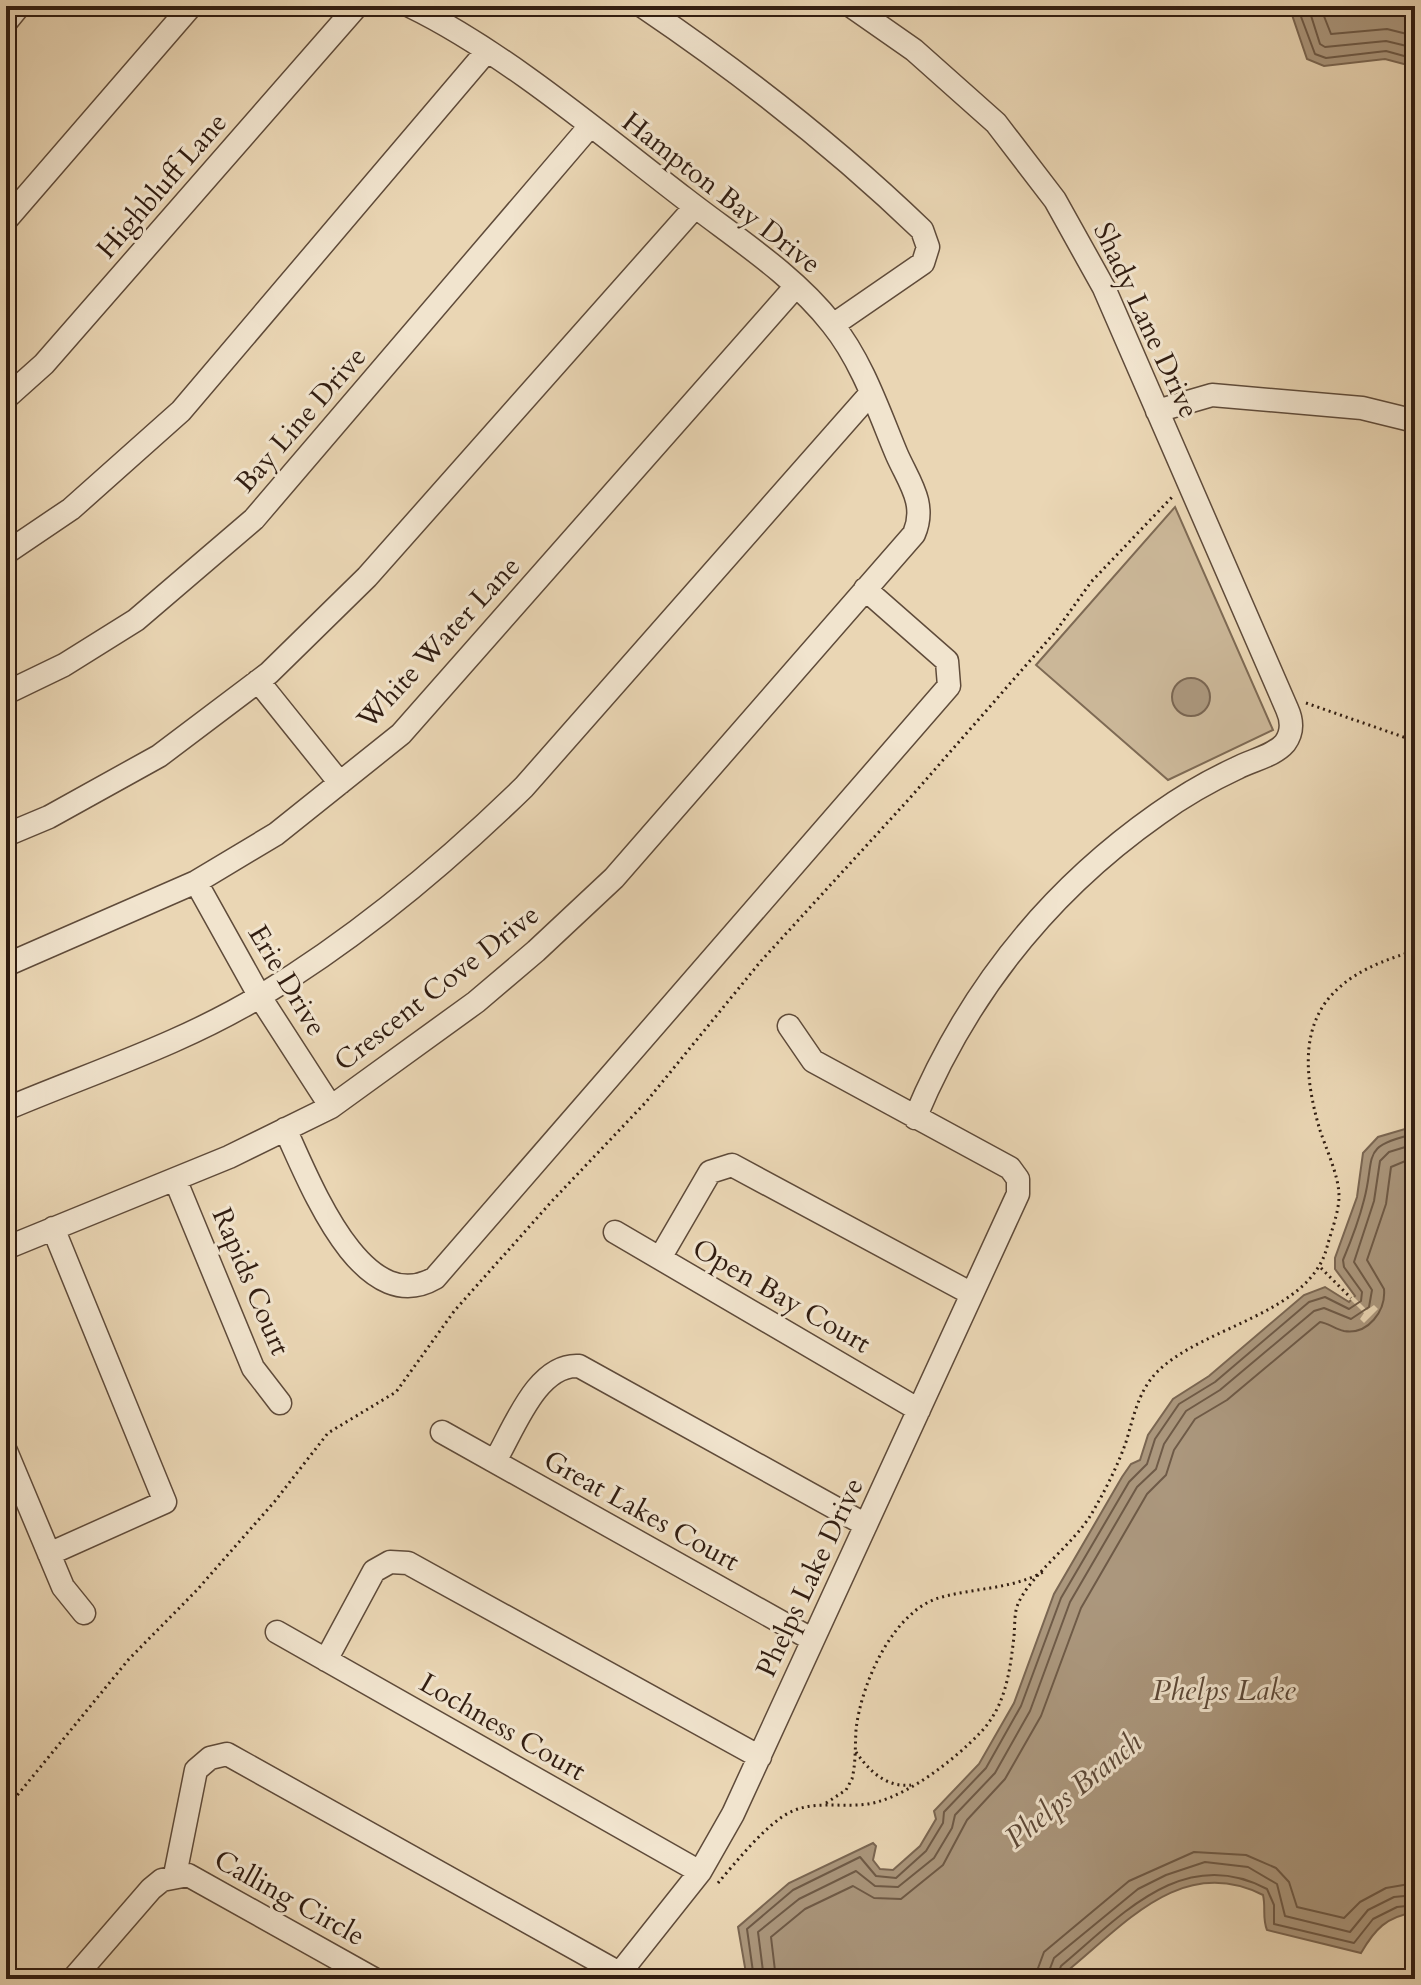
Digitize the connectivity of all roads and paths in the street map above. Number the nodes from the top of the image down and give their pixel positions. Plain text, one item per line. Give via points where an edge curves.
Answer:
1 (19, 6) edge
2 (191, 6) edge
3 (357, 6) edge
4 (410, 6) edge
5 (642, 6) edge
6 (851, 6) edge
7 (6, 22) edge
8 (486, 52) junction
9 (590, 126) junction
10 (695, 207) junction
11 (6, 220) edge
12 (796, 286) junction
13 (833, 325) junction
14 (871, 393) junction
15 (6, 398) edge
16 (1157, 411) junction
17 (1415, 421) edge
18 (1190, 487) junction
19 (917, 496) joint
20 (6, 553) edge
21 (865, 589) junction
22 (258, 681) junction
23 (6, 693) edge
24 (1306, 703) dead end
25 (1415, 741) edge
26 (340, 783) junction
27 (6, 835) edge
28 (196, 882) junction
29 (1415, 951) edge
30 (6, 965) edge
31 (260, 997) junction
32 (789, 1026) dead end
33 (331, 1107) junction
34 (6, 1109) edge
35 (915, 1118) junction
36 (285, 1129) junction
37 (175, 1179) junction
38 (53, 1228) junction
39 (615, 1232) dead end
40 (6, 1248) edge
41 (660, 1258) junction
42 (1321, 1268) junction
43 (972, 1294) junction
44 (1351, 1298) dead end
45 (280, 1403) dead end
46 (919, 1410) junction
47 (442, 1432) dead end
48 (6, 1451) edge
49 (495, 1461) junction
50 (866, 1525) junction
51 (49, 1554) junction
52 (1046, 1570) junction
53 (84, 1613) dead end
54 (277, 1632) dead end
55 (813, 1640) junction
56 (326, 1660) junction
57 (856, 1752) junction
58 (760, 1757) junction
59 (912, 1785) junction
60 (823, 1804) junction
61 (6, 1809) edge
62 (700, 1872) junction
63 (175, 1875) junction
64 (711, 1893) dead end
65 (618, 1976) edge
66 (73, 1979) edge
67 (374, 1979) edge

1 - 7 street
2 - 11 street
3 - 15 street, Highbluff Lane via 44,364
4 - 8 street, Hampton Bay Drive
5 - 13 street via 836,151 922,230 928,247 923,263
6 - 16 street, Shady Lane Drive via 914,50 996,123 1055,200 1104,288
8 - 9 street, Hampton Bay Drive
8 - 20 street via 181,411 71,509
9 - 10 street, Hampton Bay Drive
9 - 23 street, Bay Line Drive via 254,519 136,620
10 - 12 street, Hampton Bay Drive
10 - 22 street via 367,577
12 - 13 street, Hampton Bay Drive
12 - 26 street, White Water Lane via 401,734
13 - 14 street, Hampton Bay Drive
14 - 19 street, Hampton Bay Drive
14 - 31 street via 524,787 462,848 377,917
16 - 17 street via 1212,395 1362,408
16 - 18 street, Shady Lane Drive
18 - 35 street, Shady Lane Drive via 1291,718 1289,737 1275,751 1201,787 1133,832 1042,914 969,1010
18 - 61 path via 1161,506 1091,582 1056,631 720,1009 646,1102 455,1310 396,1392 328,1433 207,1579 129,1659
19 - 21 street, Crescent Cove Drive via 919,522 914,534
21 - 33 street, Crescent Cove Drive via 614,878 476,1002
21 - 36 street via 947,661 949,686 435,1278 406,1286 368,1269 348,1251
22 - 26 street
22 - 27 street via 159,756
24 - 25 path
26 - 28 street, White Water Lane via 276,834
28 - 30 street, White Water Lane
28 - 31 street, Erie Drive
29 - 42 path via 1349,977 1320,1009 1308,1034 1314,1108 1339,1196
31 - 33 street, Erie Drive
31 - 34 street
32 - 35 street via 813,1061
33 - 36 street, Crescent Cove Drive
35 - 43 street, Phelps Lake Drive via 1010,1168 1018,1179 1018,1194
36 - 37 street, Crescent Cove Drive
37 - 38 street, Crescent Cove Drive
37 - 45 street, Rapids Court via 253,1368
38 - 40 street, Crescent Cove Drive
38 - 51 street via 165,1502
39 - 41 street, Open Bay Court
41 - 43 street via 710,1172 732,1165
41 - 46 street, Open Bay Court
42 - 44 path
42 - 52 path via 1245,1322 1182,1350 1156,1374 1137,1401 1125,1444 1093,1511
43 - 46 street, Phelps Lake Drive
46 - 50 street, Phelps Lake Drive
47 - 49 street, Great Lakes Court
48 - 51 street
49 - 50 street via 543,1378 559,1367 579,1366
49 - 55 street, Great Lakes Court
50 - 55 street, Phelps Lake Drive
51 - 53 street via 63,1587
52 - 57 path via 1027,1581 935,1599 913,1610 878,1663 862,1703
52 - 59 path via 1017,1606 1007,1687 998,1709 980,1733
54 - 56 street, Lochness Court
55 - 58 street, Phelps Lake Drive
56 - 58 street via 374,1571 390,1562 408,1563
56 - 62 street, Lochness Court
57 - 59 path via 881,1779
57 - 60 path via 846,1790
58 - 62 street, Phelps Lake Drive
59 - 60 path via 875,1803
60 - 64 path via 783,1817
62 - 65 street, Phelps Lake Drive
63 - 65 street via 196,1770 210,1758 227,1754
63 - 66 street via 151,1889
63 - 67 street, Calling Circle via 201,1879

